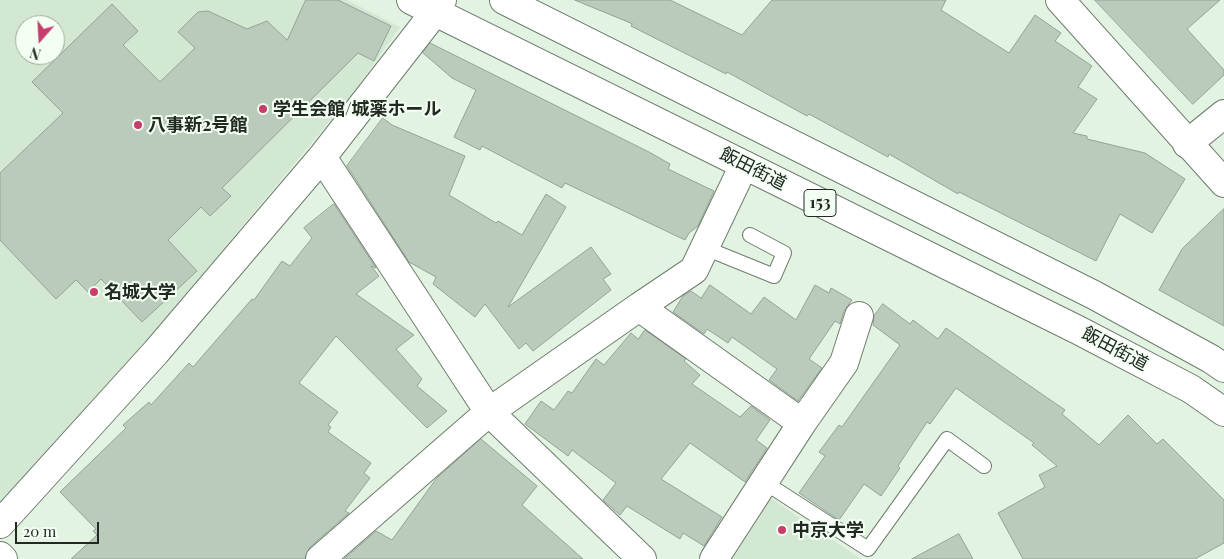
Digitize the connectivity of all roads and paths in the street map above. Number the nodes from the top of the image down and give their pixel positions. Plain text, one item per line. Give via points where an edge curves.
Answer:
1 (411, 0) edge
2 (504, 0) edge
3 (1060, 0) edge
4 (439, 6) edge
5 (1224, 114) edge
6 (1187, 144) junction
7 (322, 157) junction
8 (744, 165) junction
9 (1224, 183) edge
10 (750, 235) dead end
11 (705, 248) junction
12 (639, 306) junction
13 (860, 316) dead end
14 (1224, 368) edge
15 (489, 412) junction
16 (1224, 412) edge
17 (802, 423) junction
18 (984, 466) dead end
19 (764, 482) junction
20 (0, 524) edge
21 (0, 556) edge
22 (3, 559) edge
23 (320, 559) edge
24 (642, 559) edge
25 (714, 559) edge

1 - 4 main road, 飯田街道 / 153
2 - 14 main road, 飯田街道 / 153 via 1094,295
3 - 6 main road
4 - 7 main road
4 - 8 main road, 飯田街道 / 153
5 - 6 main road
6 - 9 main road
7 - 15 main road
7 - 20 main road via 156,352
8 - 11 main road
8 - 16 main road, 飯田街道 / 153 via 1191,388
10 - 11 lane via 784,253 774,276
11 - 12 main road via 694,270
12 - 15 main road
12 - 17 main road
13 - 17 main road via 844,363
15 - 23 main road
15 - 24 main road
17 - 19 main road
18 - 19 lane via 947,439 868,549
19 - 25 main road
21 - 22 main road

